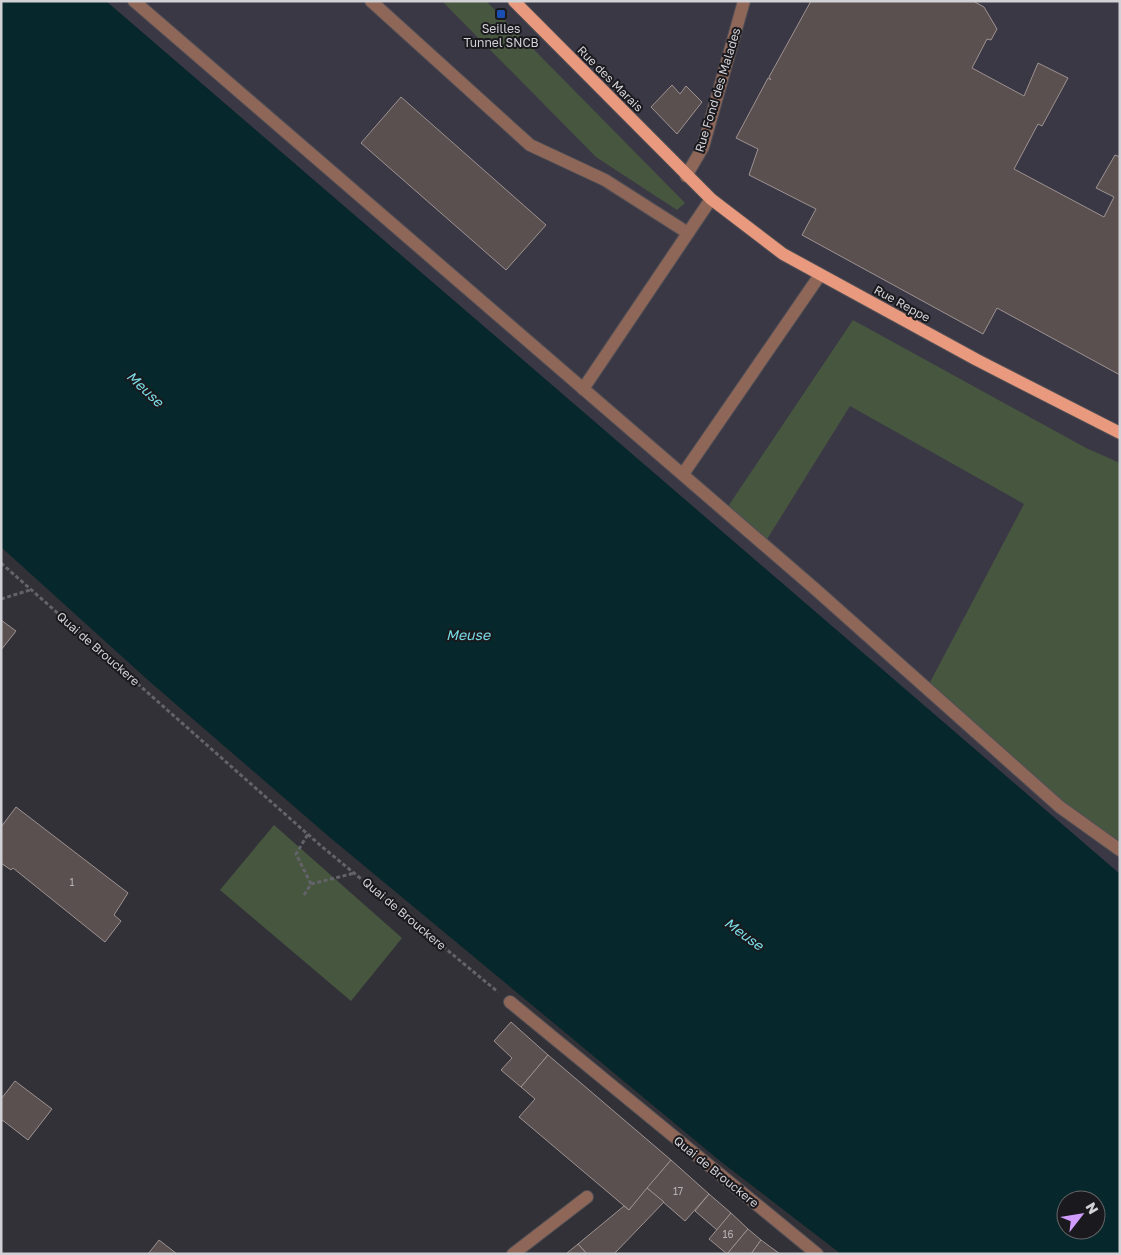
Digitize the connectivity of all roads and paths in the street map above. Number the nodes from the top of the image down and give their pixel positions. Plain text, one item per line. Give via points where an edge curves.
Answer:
1 (134, 1) edge
2 (371, 1) edge
3 (514, 1) edge
4 (744, 1) edge
5 (686, 176) junction
6 (711, 200) junction
7 (688, 233) junction
8 (820, 274) junction
9 (583, 389) junction
10 (1120, 433) edge
11 (683, 474) junction
12 (1, 563) edge
13 (31, 590) junction
14 (1, 599) edge
15 (308, 834) junction
16 (1120, 850) edge
17 (355, 873) junction
18 (311, 884) junction
19 (304, 895) dead end
20 (510, 1002) joint
21 (587, 1197) dead end
22 (513, 1254) edge
23 (817, 1254) edge

1 - 9 street
2 - 7 street via 530,145 605,180
3 - 5 main road, Rue des Marais
4 - 5 street, Rue Fond des Malades via 703,147
5 - 6 main road, Rue Reppe
6 - 7 street
6 - 8 main road, Rue Reppe via 783,254
7 - 9 street
8 - 10 main road, Rue Reppe
8 - 11 street
9 - 11 street
11 - 16 street via 1060,807
12 - 13 path, Quai de Brouckere
13 - 14 path
13 - 15 path, Quai de Brouckere
15 - 17 path, Quai de Brouckere
15 - 18 path via 296,854
17 - 18 path
17 - 20 path, Quai de Brouckere
18 - 19 path
20 - 23 street, Quai de Brouckere
21 - 22 street

